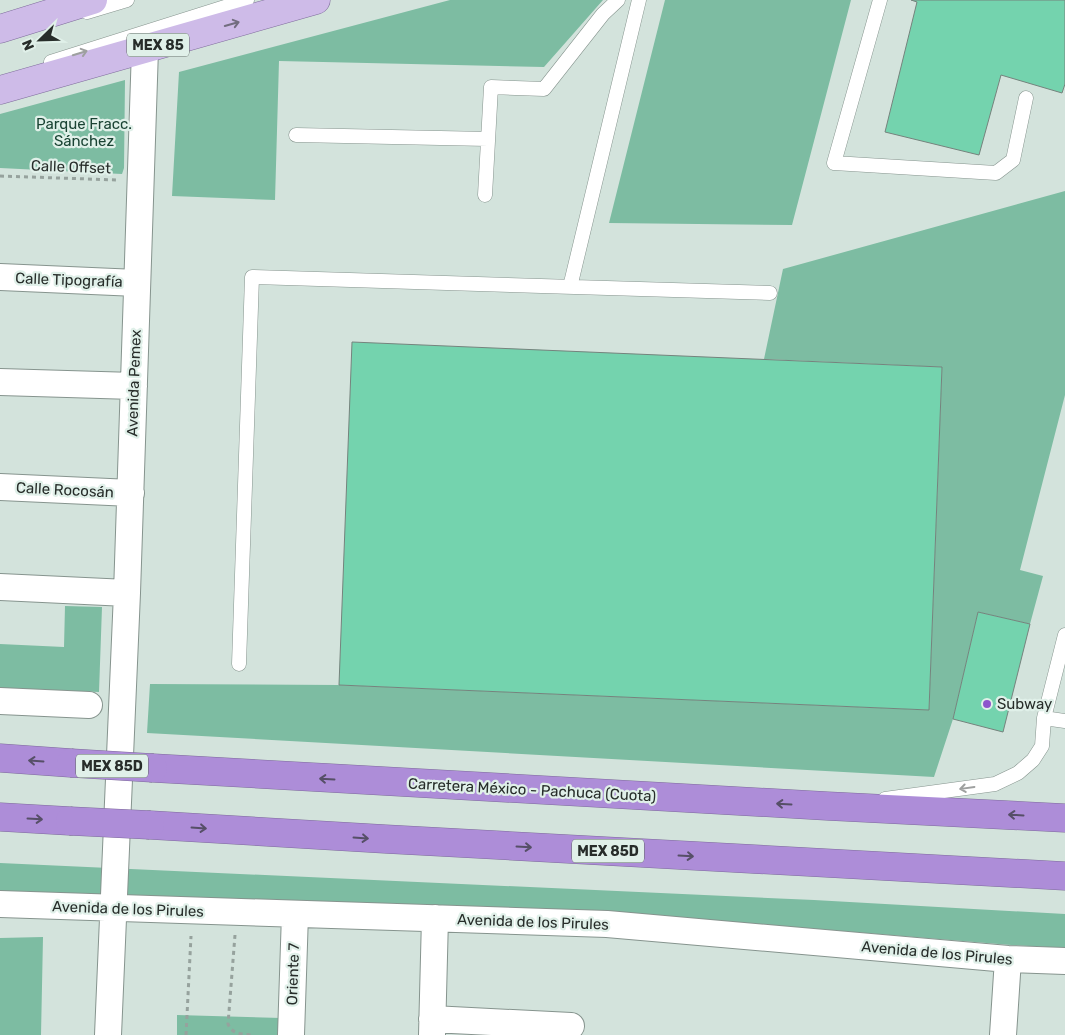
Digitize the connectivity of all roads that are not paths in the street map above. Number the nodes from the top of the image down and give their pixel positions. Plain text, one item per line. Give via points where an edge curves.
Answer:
1 (93, 0) edge
2 (127, 0) edge
3 (248, 0) edge
4 (316, 0) edge
5 (618, 0) edge
6 (639, 0) edge
7 (880, 0) edge
8 (0, 29) edge
9 (0, 38) edge
10 (145, 49) junction
11 (0, 78) edge
12 (0, 90) edge
13 (1026, 98) dead end
14 (296, 135) dead end
15 (488, 139) junction
16 (485, 195) dead end
17 (0, 277) edge
18 (137, 283) junction
19 (570, 287) junction
20 (770, 293) dead end
21 (0, 382) edge
22 (134, 386) junction
23 (0, 487) edge
24 (131, 493) junction
25 (0, 587) edge
26 (127, 593) junction
27 (1065, 635) edge
28 (239, 664) dead end
29 (0, 701) edge
30 (89, 705) dead end
31 (1044, 718) junction
32 (1065, 720) edge
33 (0, 758) edge
34 (827, 806) junction
35 (0, 817) edge
36 (1065, 818) edge
37 (1065, 876) edge
38 (0, 904) edge
39 (114, 909) junction
40 (295, 914) junction
41 (435, 918) junction
42 (1008, 959) junction
43 (1065, 961) edge
44 (571, 1026) dead end
45 (432, 1027) edge
46 (108, 1035) edge
47 (291, 1035) edge
48 (1003, 1035) edge

1 - 8 main road
2 - 9 lane
11 -> 3 lane
10 -> 4 main road, MEX 85
5 - 15 lane via 603,14 544,89 491,87
6 - 19 lane
7 - 13 lane via 834,163 996,173 1013,160
10 - 12 main road, MEX 85
10 - 18 street, Avenida Pemex
14 - 15 lane
15 - 16 lane
17 - 18 street, Calle Tipografía
18 - 22 street, Avenida Pemex
19 - 20 lane
19 - 28 lane via 252,277
21 - 22 street
22 - 24 street, Avenida Pemex
23 - 24 street, Calle Rocosán
24 - 26 street, Avenida Pemex
25 - 26 street
26 - 39 street, Avenida Pemex
27 - 31 lane
29 - 30 street
31 - 32 lane
31 -> 34 lane via 1042,746 1034,760 1018,773 995,784
34 -> 33 highway, Carretera México - Pachuca (Cuota) / MEX 85D, bridge
36 -> 34 highway, Carretera México - Pachuca (Cuota) / MEX 85D
35 -> 37 highway, MEX 85D, bridge
38 - 39 street, Avenida de los Pirules
39 - 40 street, Avenida de los Pirules
39 - 46 street, Avenida Pemex
40 - 41 street, Avenida de los Pirules
40 - 47 street, Oriente 7
41 - 42 street, Avenida de los Pirules via 607,924
41 - 45 street
42 - 43 street, Avenida de los Pirules
42 - 48 street
44 - 45 street

